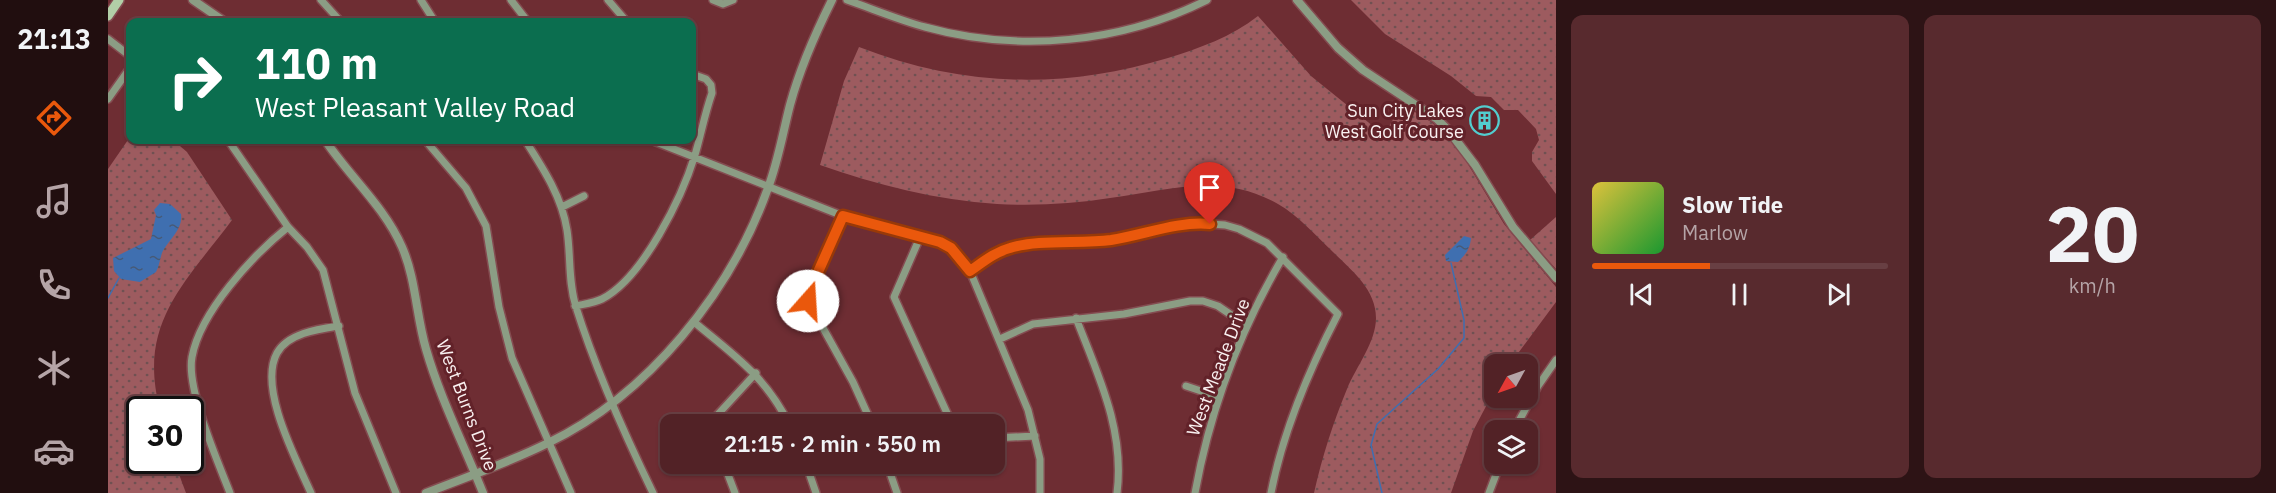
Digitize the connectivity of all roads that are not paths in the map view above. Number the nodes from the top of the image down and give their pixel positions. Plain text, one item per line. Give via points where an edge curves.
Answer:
1 (119, 0) edge
2 (193, 0) edge
3 (321, 0) edge
4 (421, 0) edge
5 (512, 0) edge
6 (608, 0) edge
7 (713, 0) edge
8 (734, 0) edge
9 (832, 0) edge
10 (847, 0) edge
11 (1207, 0) edge
12 (1297, 0) edge
13 (108, 16) edge
14 (219, 18) edge
15 (337, 18) edge
16 (432, 18) edge
17 (525, 18) edge
18 (624, 18) edge
19 (108, 39) edge
20 (126, 53) edge
21 (126, 74) edge
22 (696, 75) edge
23 (108, 99) edge
24 (231, 144) edge
25 (328, 144) edge
26 (428, 144) edge
27 (528, 144) edge
28 (661, 144) edge
29 (694, 157) junction
30 (769, 188) junction
31 (585, 196) dead end
32 (562, 207) junction
33 (843, 216) junction
34 (288, 227) junction
35 (921, 235) junction
36 (1283, 257) junction
37 (970, 271) junction
38 (1556, 278) edge
39 (575, 306) junction
40 (1076, 318) junction
41 (694, 322) junction
42 (1246, 325) junction
43 (339, 326) junction
44 (1000, 339) junction
45 (1556, 360) edge
46 (756, 373) junction
47 (1186, 386) dead end
48 (1220, 397) junction
49 (612, 400) junction
50 (718, 414) edge
51 (784, 414) edge
52 (867, 414) edge
53 (947, 414) edge
54 (1520, 420) edge
55 (1035, 436) junction
56 (1005, 437) edge
57 (549, 443) junction
58 (475, 474) junction
59 (728, 474) edge
60 (809, 474) edge
61 (890, 474) edge
62 (1497, 474) edge
63 (230, 493) edge
64 (311, 493) edge
65 (396, 493) edge
66 (426, 493) edge
67 (483, 493) edge
68 (571, 493) edge
69 (653, 493) edge
70 (735, 493) edge
71 (816, 493) edge
72 (897, 493) edge
73 (1040, 493) edge
74 (1117, 493) edge
75 (1195, 493) edge
76 (1270, 493) edge
77 (1490, 493) edge

1 - 13 main road
2 - 14 street
3 - 15 street
4 - 16 street
5 - 17 street
6 - 18 street
7 - 8 street via 723,4
9 - 30 street via 807,52
10 - 11 street via 927,27 979,38 1049,41 1130,29
12 - 38 street via 1338,48 1449,131 1513,227
19 - 20 street
21 - 23 street
22 - 29 street via 711,84 711,93
24 - 34 street
25 - 58 street, West Burns Drive via 385,215 401,246 434,374
26 - 57 street via 466,188 486,226 504,332
27 - 32 street
28 - 29 street
29 - 30 street
29 - 39 street via 668,220 646,255 613,292 600,300
30 - 33 street
30 - 41 street via 742,248
31 - 32 street
32 - 39 street
33 - 35 street
33 - 52 street via 808,301
34 - 43 street via 323,270
34 - 63 street via 268,243 213,309 191,359 194,387
35 - 37 street via 951,248
35 - 53 street via 894,297
36 - 37 street via 1267,243 1239,229 1196,223 1110,240 1024,244 998,253
36 - 42 street, West Meade Drive
36 - 76 street via 1338,314 1315,358
37 - 44 street
39 - 49 street
40 - 42 street via 1203,301
40 - 44 street via 1033,324
40 - 74 street via 1111,409 1118,447
41 - 46 street
41 - 49 street via 646,374
42 - 48 street, West Meade Drive
43 - 64 street via 309,331 292,340 277,352 273,371 274,397
43 - 65 street via 361,411
44 - 55 street
45 - 54 street
46 - 50 street
46 - 51 street
47 - 48 street
48 - 75 street, West Meade Drive via 1203,446
49 - 57 street
49 - 69 street
55 - 56 street
55 - 73 street
57 - 58 street
57 - 68 street
58 - 66 street
58 - 67 street, West Burns Drive
59 - 70 street
60 - 71 street
61 - 72 street
62 - 77 street

